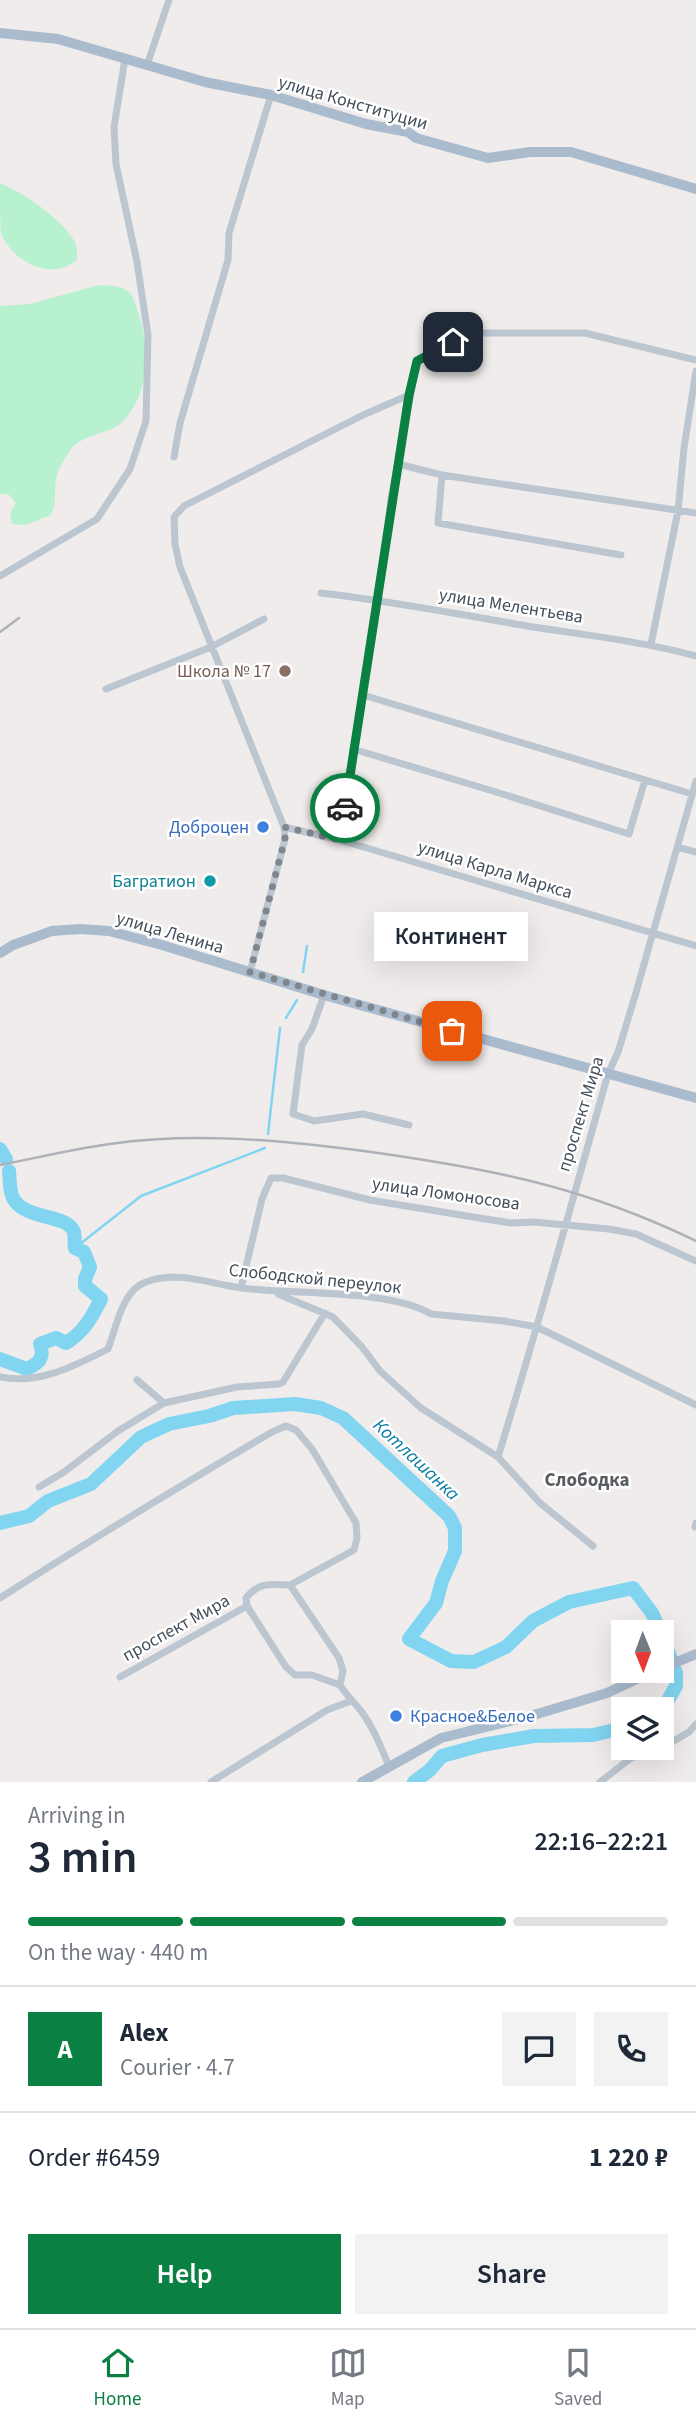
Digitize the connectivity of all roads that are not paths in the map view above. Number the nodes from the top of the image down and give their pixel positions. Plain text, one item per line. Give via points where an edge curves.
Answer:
1 (169, 0) edge
2 (0, 33) edge
3 (125, 59) junction
4 (146, 65) junction
5 (271, 95) junction
6 (696, 188) edge
7 (696, 360) edge
8 (696, 371) edge
9 (409, 395) junction
10 (174, 457) dead end
11 (398, 464) junction
12 (442, 475) junction
13 (678, 510) junction
14 (696, 513) edge
15 (621, 555) dead end
16 (0, 576) edge
17 (321, 593) dead end
18 (379, 599) junction
19 (264, 619) dead end
20 (651, 644) junction
21 (211, 647) junction
22 (696, 656) edge
23 (106, 690) dead end
24 (363, 695) junction
25 (353, 749) junction
26 (645, 780) junction
27 (696, 781) edge
28 (692, 794) junction
29 (284, 827) junction
30 (340, 840) junction
31 (677, 847) junction
32 (696, 852) edge
33 (652, 933) junction
34 (696, 946) edge
35 (0, 953) edge
36 (250, 972) junction
37 (324, 995) junction
38 (608, 1074) junction
39 (696, 1098) edge
40 (409, 1125) dead end
41 (566, 1224) junction
42 (696, 1261) edge
43 (241, 1288) junction
44 (270, 1291) junction
45 (326, 1313) junction
46 (537, 1326) junction
47 (0, 1377) edge
48 (137, 1380) dead end
49 (163, 1403) junction
50 (696, 1405) edge
51 (498, 1457) junction
52 (39, 1487) dead end
53 (593, 1546) dead end
54 (290, 1585) junction
55 (0, 1598) edge
56 (247, 1606) junction
57 (696, 1654) edge
58 (674, 1663) edge
59 (120, 1677) dead end
60 (626, 1684) edge
61 (340, 1685) junction
62 (351, 1701) junction
63 (696, 1724) edge
64 (674, 1741) edge
65 (628, 1760) edge
66 (389, 1766) junction
67 (211, 1782) edge
68 (362, 1782) edge
69 (600, 1782) edge

1 - 4 street
2 - 3 main road, улица Конституции via 58,38
3 - 4 main road, улица Конституции
3 - 16 street via 114,127 116,164 148,335 146,421 130,469 97,519
4 - 5 main road, улица Конституции
5 - 6 main road, улица Конституции via 488,158 571,152
5 - 10 street via 229,233 229,260
7 - 9 street via 585,333 471,333 417,361
8 - 13 street
9 - 11 street
9 - 21 street via 184,506 174,517 180,567
11 - 12 street
11 - 18 street
12 - 13 street
12 - 15 street via 438,523
13 - 14 street
13 - 20 street
17 - 18 street, улица Мелентьева
18 - 20 street, улица Мелентьева
18 - 24 street
19 - 21 street
20 - 22 street, улица Мелентьева
21 - 23 street
21 - 29 street
24 - 25 street
24 - 26 street
25 - 26 street via 629,834
25 - 30 street
26 - 28 street
27 - 28 street, проспект Мира
28 - 31 street, проспект Мира
29 - 30 street, улица Карла Маркса
29 - 36 street via 285,839
30 - 33 street, улица Карла Маркса
31 - 32 street
31 - 33 street, проспект Мира
33 - 34 street, улица Карла Маркса
33 - 38 street, проспект Мира
35 - 36 main road, улица Ленина via 52,931 109,931
36 - 37 main road, улица Ленина
37 - 38 main road, улица Ленина
37 - 40 street via 302,1045 293,1114 314,1121 363,1114
38 - 39 main road, улица Ленина
38 - 41 street, проспект Мира
41 - 42 street, улица Ломоносова via 636,1234
41 - 43 street, улица Ломоносова via 511,1223 271,1178
41 - 46 street, проспект Мира
43 - 44 street, Слободской переулок
43 - 47 street, Слободской переулок via 156,1278 136,1288 127,1301 108,1349 56,1373
44 - 45 street
44 - 46 street, Слободской переулок via 385,1299 431,1314
45 - 49 street via 283,1382
45 - 51 street via 421,1408
46 - 50 street, Слободской переулок
46 - 51 street, проспект Мира
48 - 49 street
49 - 52 street
51 - 53 street via 540,1503
54 - 55 street via 354,1550 357,1538 356,1523 312,1449 296,1430 286,1426 114,1525
54 - 56 street, проспект Мира via 253,1589 246,1598
54 - 61 street via 340,1658
56 - 59 street, проспект Мира
56 - 61 street via 295,1675 312,1675
57 - 58 main road
60 - 66 main road via 527,1717 440,1738
61 - 62 street
62 - 66 street via 372,1729
62 - 67 street via 327,1710
63 - 64 street
65 - 69 street
66 - 68 main road

